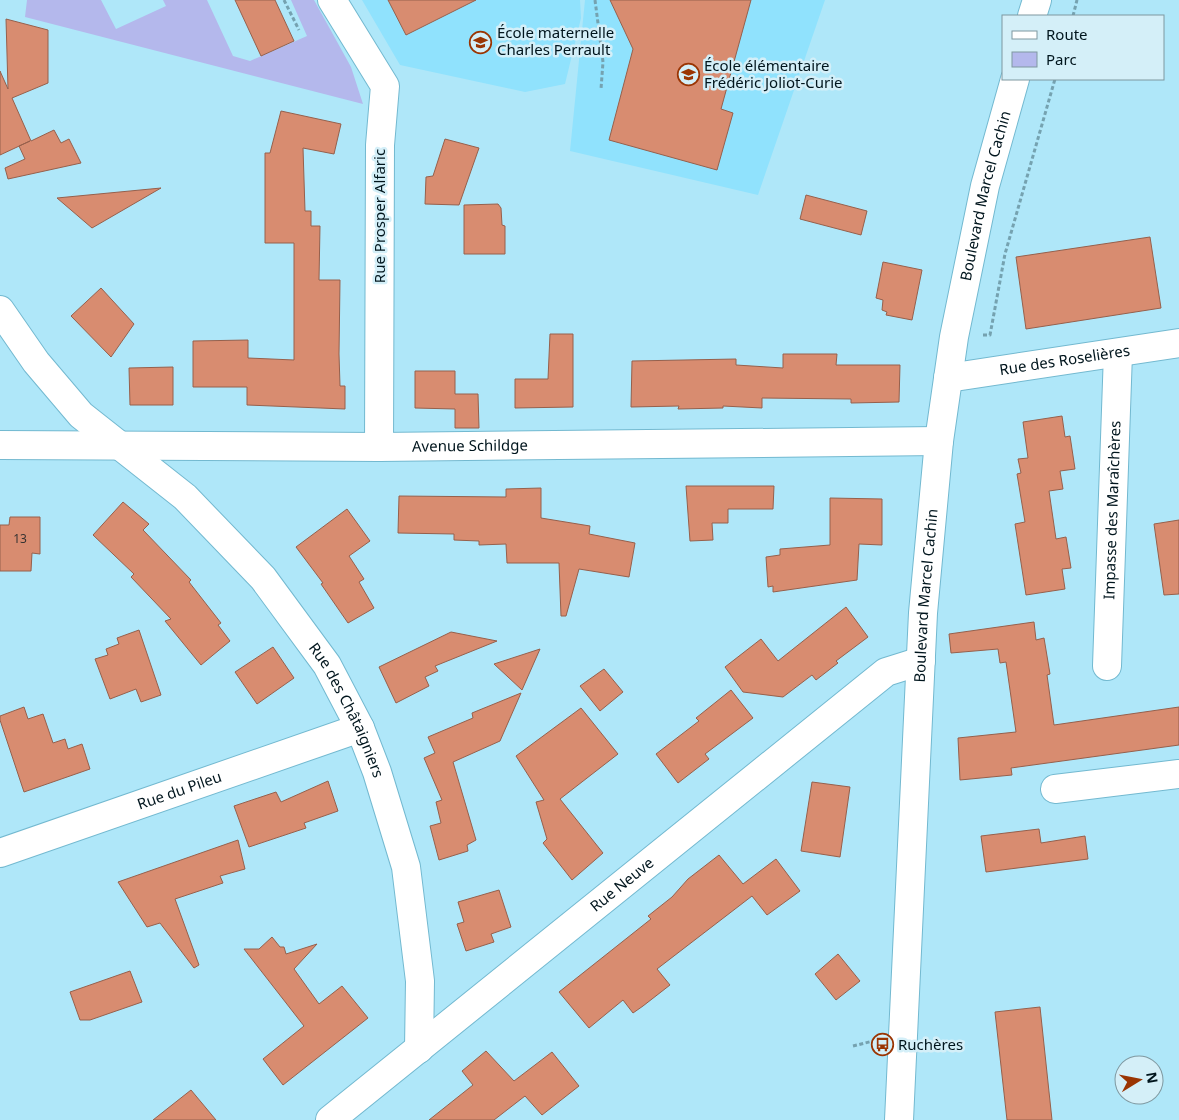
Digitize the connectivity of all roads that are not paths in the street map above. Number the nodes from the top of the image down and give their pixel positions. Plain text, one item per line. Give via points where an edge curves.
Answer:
1 (332, 0) edge
2 (1037, 0) edge
3 (1032, 15) edge
4 (1015, 80) edge
5 (0, 310) edge
6 (1179, 343) edge
7 (1118, 352) junction
8 (948, 378) junction
9 (939, 441) junction
10 (0, 445) edge
11 (122, 446) junction
12 (379, 447) junction
13 (920, 661) junction
14 (1107, 666) dead end
15 (360, 728) junction
16 (1179, 774) edge
17 (1055, 789) dead end
18 (0, 853) edge
19 (419, 1049) junction
20 (330, 1120) edge
21 (899, 1120) edge

1 - 12 street, Rue Prosper Alfaric via 385,86 380,145
2 - 3 street
4 - 8 street, Boulevard Marcel Cachin via 985,186
5 - 11 street, Rue des Châtaigniers via 36,362 81,415
6 - 7 street, Rue des Roselières
7 - 8 street, Rue des Roselières
7 - 14 street, Impasse des Maraîchères
8 - 9 street, Boulevard Marcel Cachin
9 - 12 street, Avenue Schildge
9 - 13 street, Boulevard Marcel Cachin
10 - 11 street, Avenue Schildge
11 - 12 street, Avenue Schildge
11 - 15 street, Rue des Châtaigniers via 186,497 263,578 327,665
13 - 19 street, Rue Neuve via 886,672
13 - 21 street, Boulevard Marcel Cachin
15 - 18 street, Rue du Pileu
15 - 19 street, Rue des Châtaigniers via 406,867 420,981
16 - 17 street
19 - 20 street, Rue Neuve

